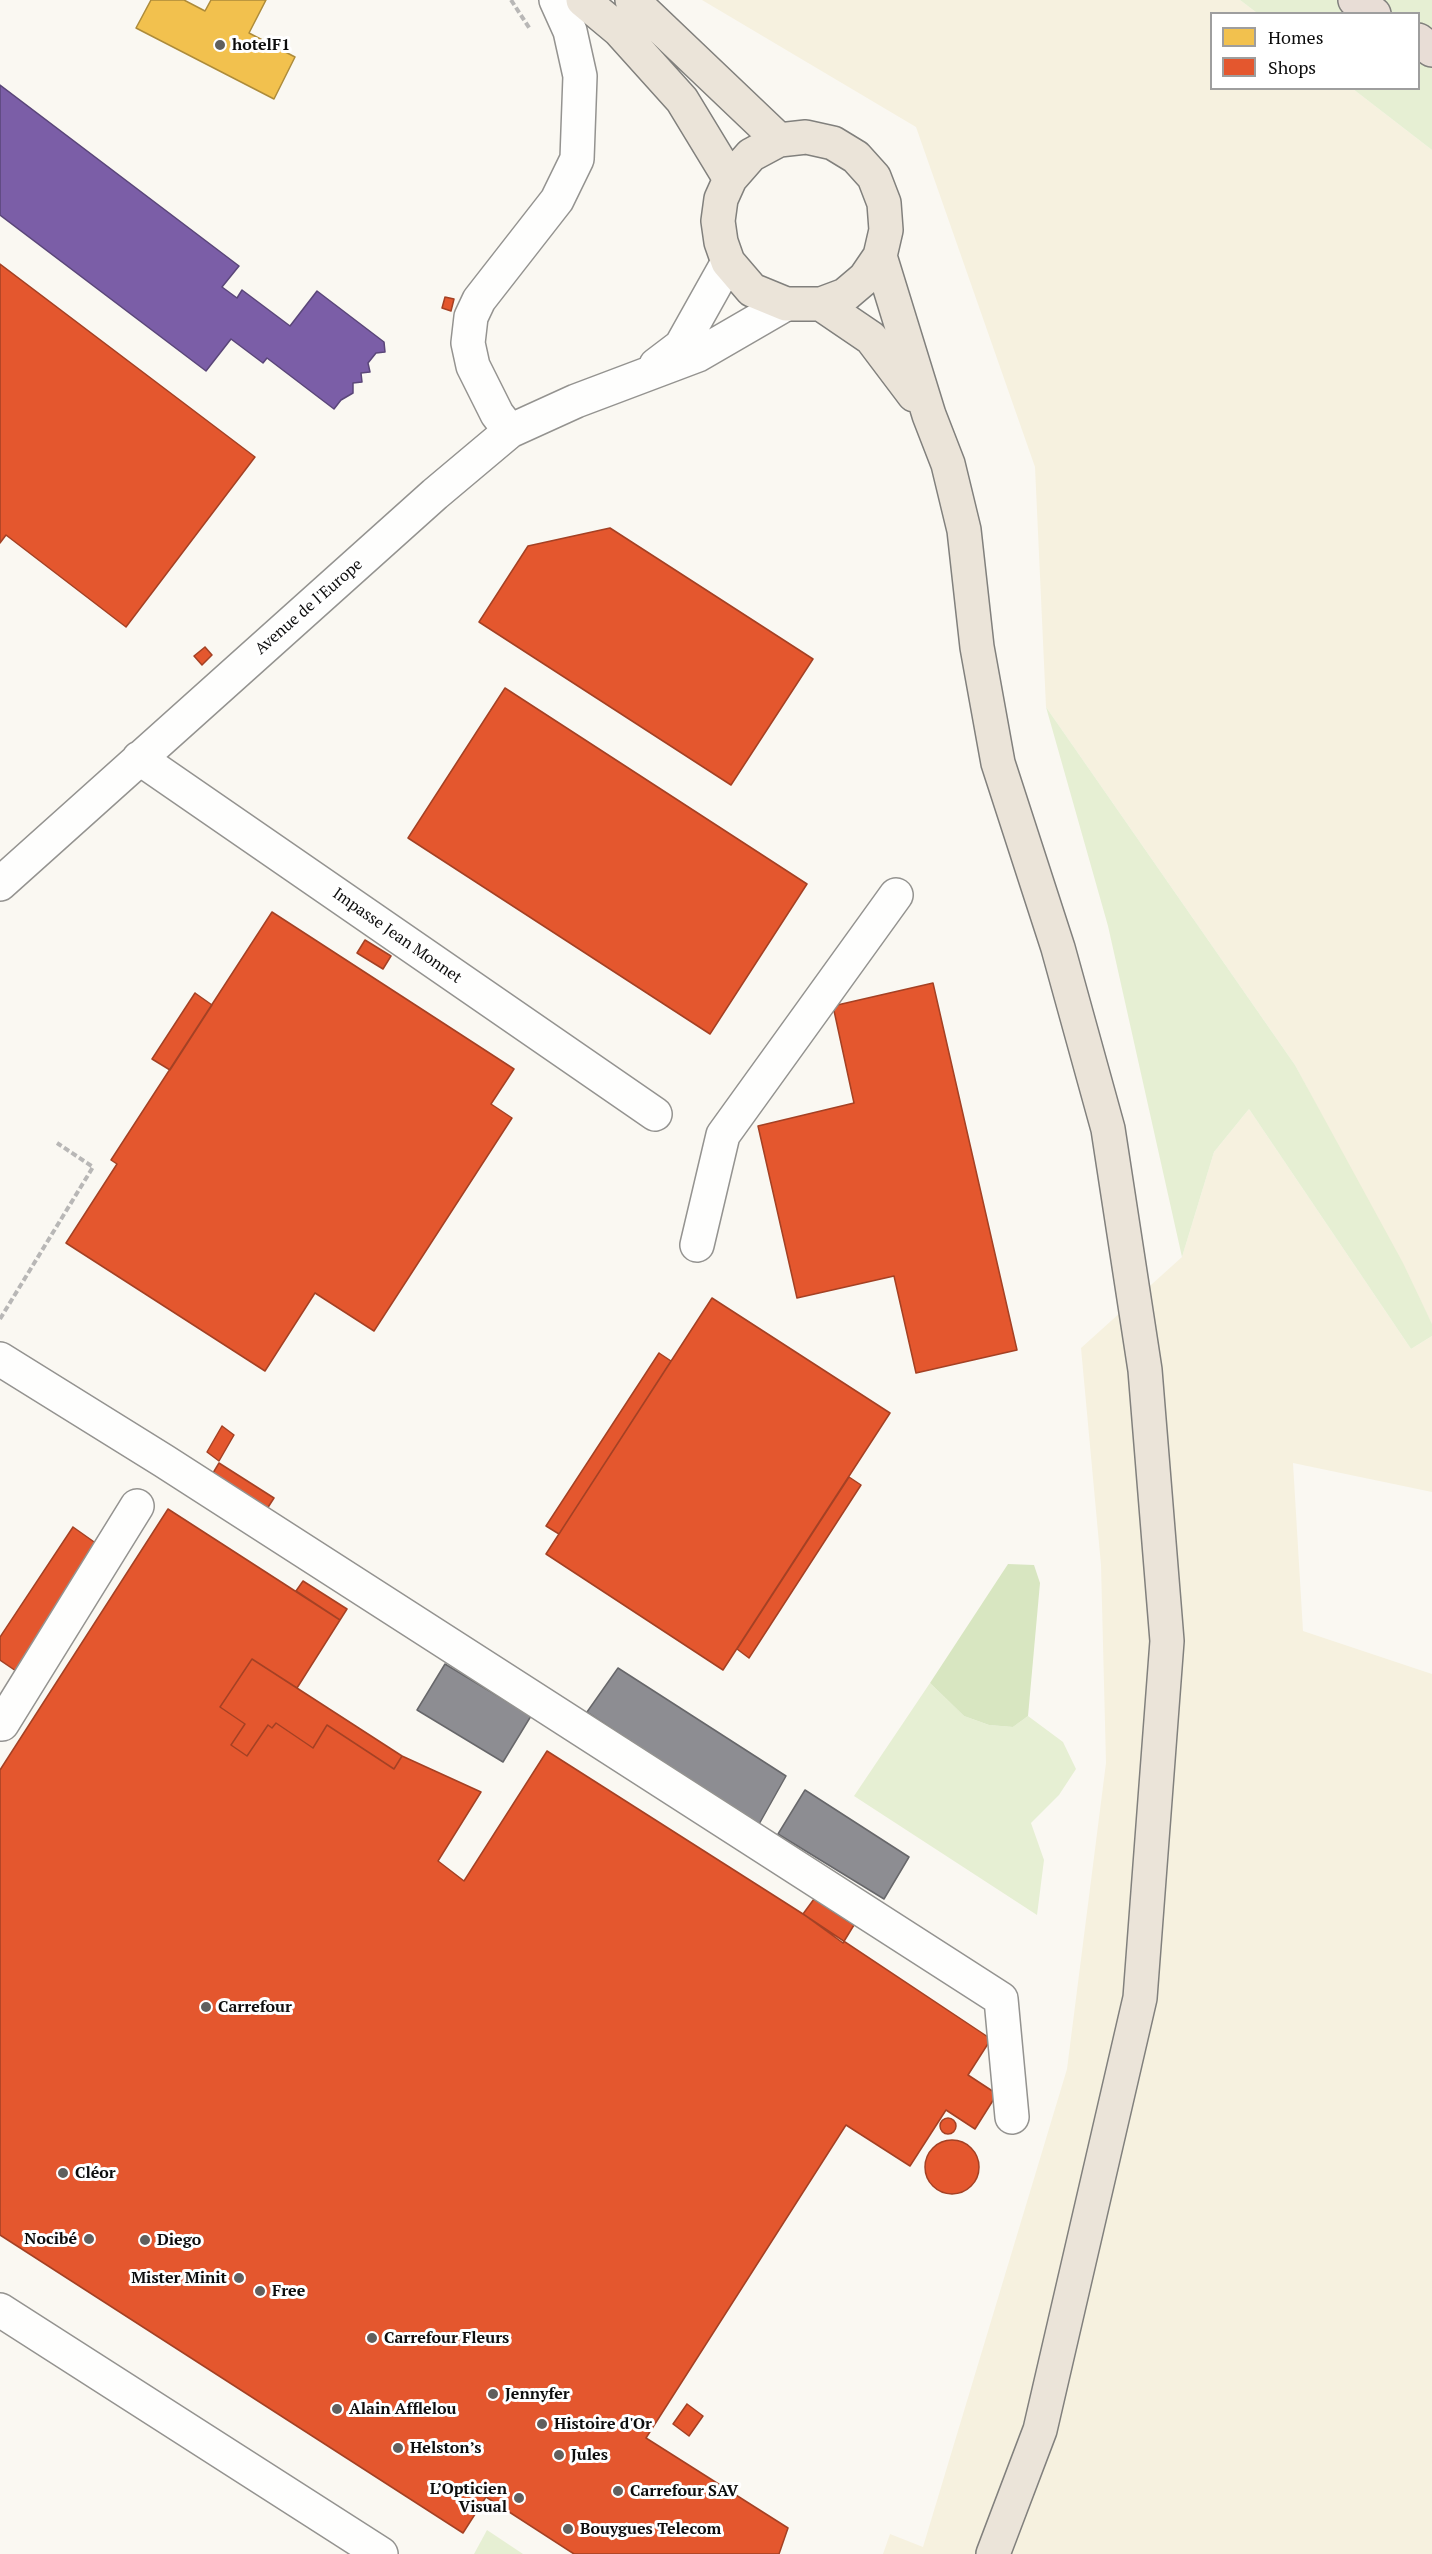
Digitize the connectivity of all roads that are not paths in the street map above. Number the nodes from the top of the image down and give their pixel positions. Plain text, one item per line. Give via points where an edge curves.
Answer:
1 (556, 0) edge
2 (583, 0) edge
3 (632, 0) edge
4 (1355, 0) edge
5 (1368, 0) edge
6 (1371, 12) edge
7 (1383, 12) edge
8 (1420, 41) edge
9 (1432, 52) edge
10 (779, 140) junction
11 (730, 179) junction
12 (879, 256) junction
13 (728, 262) junction
14 (786, 304) junction
15 (821, 304) junction
16 (645, 374) junction
17 (929, 416) junction
18 (510, 431) junction
19 (139, 758) junction
20 (0, 884) edge
21 (896, 895) dead end
22 (655, 1114) dead end
23 (697, 1245) dead end
24 (0, 1359) edge
25 (137, 1506) dead end
26 (2, 1724) dead end
27 (1012, 2117) dead end
28 (0, 2310) edge
29 (1040, 2430) junction
30 (381, 2554) edge
31 (993, 2554) edge
32 (1007, 2554) edge

1 - 18 street via 570,31 580,76 577,159 557,200 503,267 471,317 468,343 472,366
2 - 11 main road via 619,30 682,100
3 - 10 main road
4 - 6 highway
5 - 7 highway
8 - 9 highway
10 - 11 main road via 751,155
10 - 12 main road via 806,137 833,143 856,157 874,177 885,203 886,230
11 - 13 main road via 721,199 718,220
12 - 15 main road via 866,278
12 - 17 main road
13 - 14 main road via 752,290
13 - 16 street via 681,346
14 - 15 main road
14 - 16 street via 698,355
15 - 17 main road via 872,338
16 - 18 street, Avenue de l'Europe
17 - 29 main road via 948,464 964,530 981,679 998,763 1058,948 1108,1129 1144,1370 1167,1641 1140,1998
18 - 19 street, Avenue de l'Europe
19 - 20 street, Avenue de l'Europe
19 - 22 street, Impasse Jean Monnet
21 - 23 street via 723,1135
24 - 27 street via 1001,1999
25 - 26 street
28 - 30 street
29 - 31 main road
29 - 32 main road

